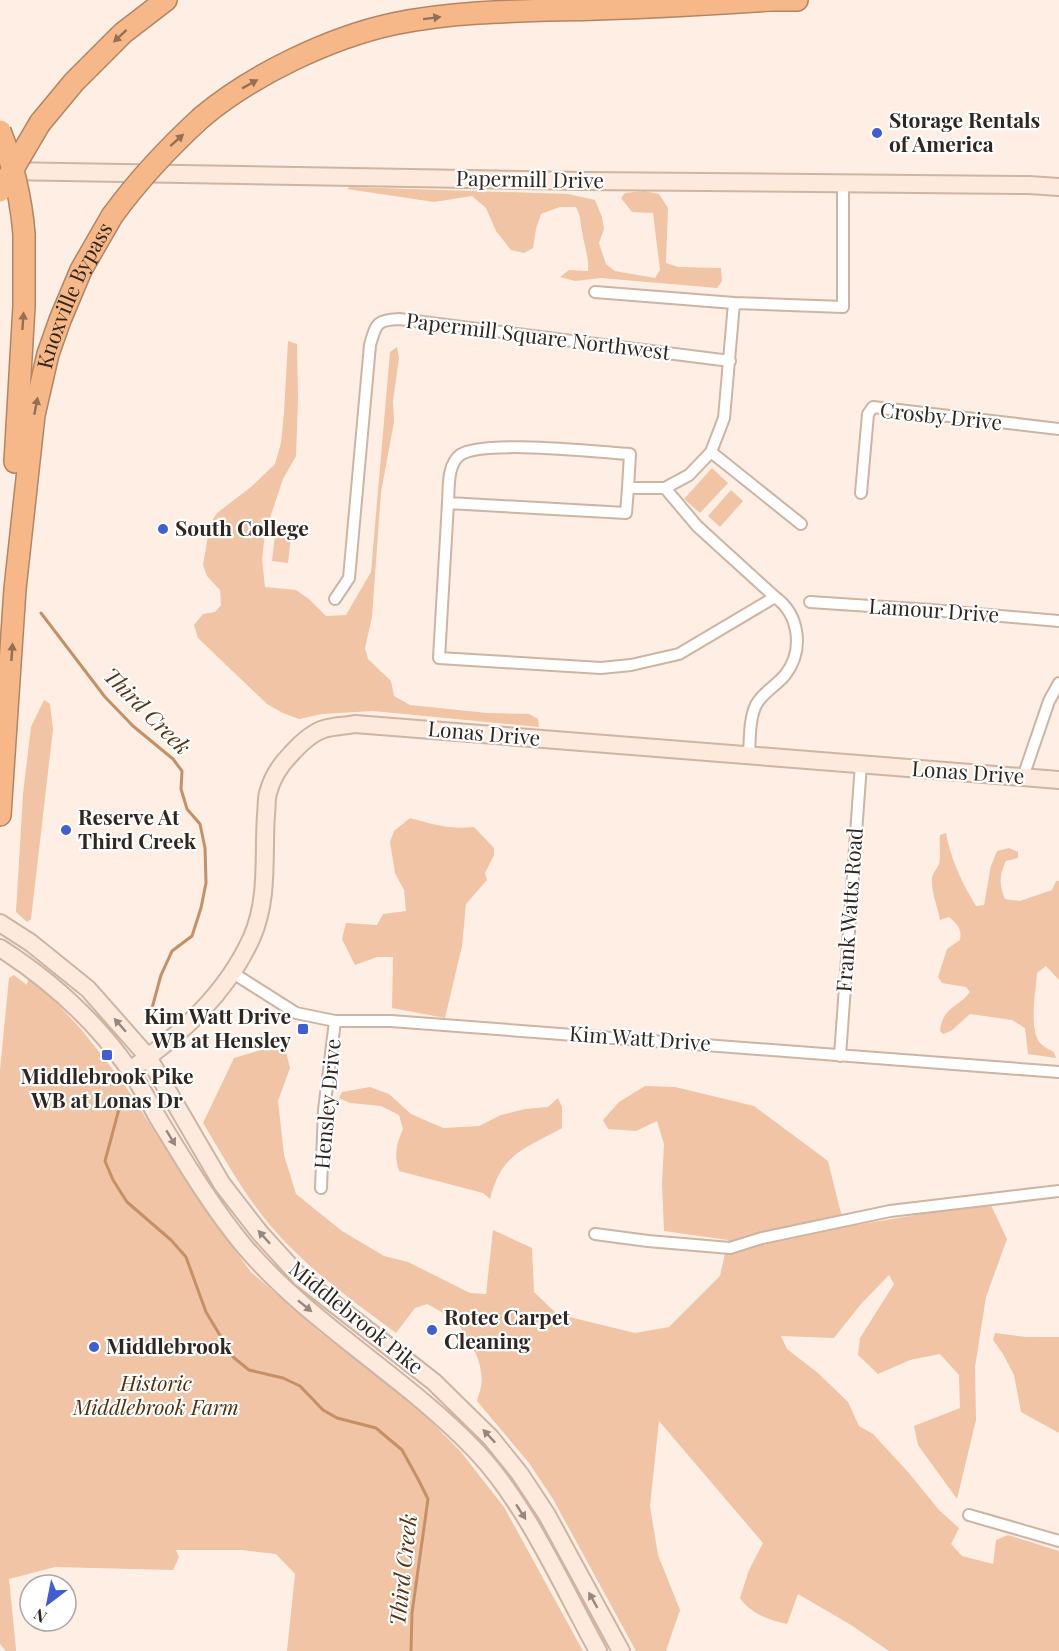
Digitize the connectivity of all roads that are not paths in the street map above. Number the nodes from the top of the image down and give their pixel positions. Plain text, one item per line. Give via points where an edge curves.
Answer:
1 (166, 0) edge
2 (759, 0) edge
3 (770, 0) edge
4 (797, 0) edge
5 (0, 131) edge
6 (0, 171) edge
7 (843, 183) junction
8 (1059, 187) edge
9 (0, 191) edge
10 (595, 292) dead end
11 (734, 303) junction
12 (730, 361) junction
13 (1059, 429) edge
14 (711, 452) junction
15 (628, 488) junction
16 (665, 488) junction
17 (861, 493) dead end
18 (448, 503) junction
19 (801, 524) dead end
20 (15, 589) junction
21 (775, 597) junction
22 (335, 598) dead end
23 (810, 602) dead end
24 (1059, 621) edge
25 (1059, 683) edge
26 (749, 755) junction
27 (861, 764) junction
28 (1023, 777) junction
29 (1059, 780) edge
30 (0, 815) edge
31 (0, 923) edge
32 (0, 948) edge
33 (233, 973) junction
34 (335, 1021) junction
35 (840, 1056) junction
36 (148, 1057) junction
37 (130, 1070) junction
38 (1059, 1072) edge
39 (321, 1188) dead end
40 (1059, 1191) edge
41 (595, 1234) dead end
42 (969, 1515) dead end
43 (1059, 1541) edge
44 (597, 1651) edge
45 (621, 1651) edge

1 -> 9 highway, bridge via 123,33 74,82 40,123
2 - 3 highway
3 - 4 highway
20 -> 3 highway, Knoxville Bypass, bridge via 34,415 48,354 81,270 134,186 202,117 291,60 392,24 478,13
20 -> 5 highway, bridge via 11,544 24,306 24,234 15,176
6 - 7 main road, Papermill Drive
7 - 8 main road, Papermill Drive
7 - 11 street via 843,307
10 - 11 street
11 - 12 street
12 - 14 street via 724,418
12 - 22 street, Papermill Square Northwest via 384,320 375,326 370,345 349,578
13 - 17 street, Crosby Drive via 873,407 868,414
14 - 16 street via 689,475
14 - 19 street
15 - 16 street
15 - 18 street via 626,513
15 - 18 street via 630,454 495,446 472,449 459,456 451,467
16 - 21 street via 697,526
18 - 21 street via 439,658 601,668 631,664 679,654
30 -> 20 highway, Knoxville Bypass
21 - 26 street via 796,625 796,654 785,675 757,703 751,718
23 - 24 street, Lamour Drive
25 - 28 street
26 - 27 main road, Lonas Drive
26 - 33 main road, Lonas Drive via 355,724 323,729 300,743 286,759 268,792 264,896 252,936
27 - 28 main road, Lonas Drive
27 - 35 street, Frank Watts Road
28 - 29 main road, Lonas Drive
36 -> 31 main road, Middlebrook Pike via 88,989 32,943
32 - 37 main road, Middlebrook Pike via 53,986
33 - 34 street, Kim Watt Drive via 296,1013
33 - 36 main road, Lonas Drive via 200,1013
34 - 35 street, Kim Watt Drive via 403,1022
34 - 39 street, Hensley Drive via 324,1110
35 - 38 street, Kim Watt Drive
36 - 37 main road, Lonas Drive
45 -> 36 main road, Middlebrook Pike via 547,1515 520,1474 454,1400 301,1278 260,1233 222,1184
37 -> 44 main road, Middlebrook Pike via 205,1195 244,1246 287,1293 425,1403 497,1477 529,1526
40 - 41 street via 890,1211 730,1248
42 - 43 street

